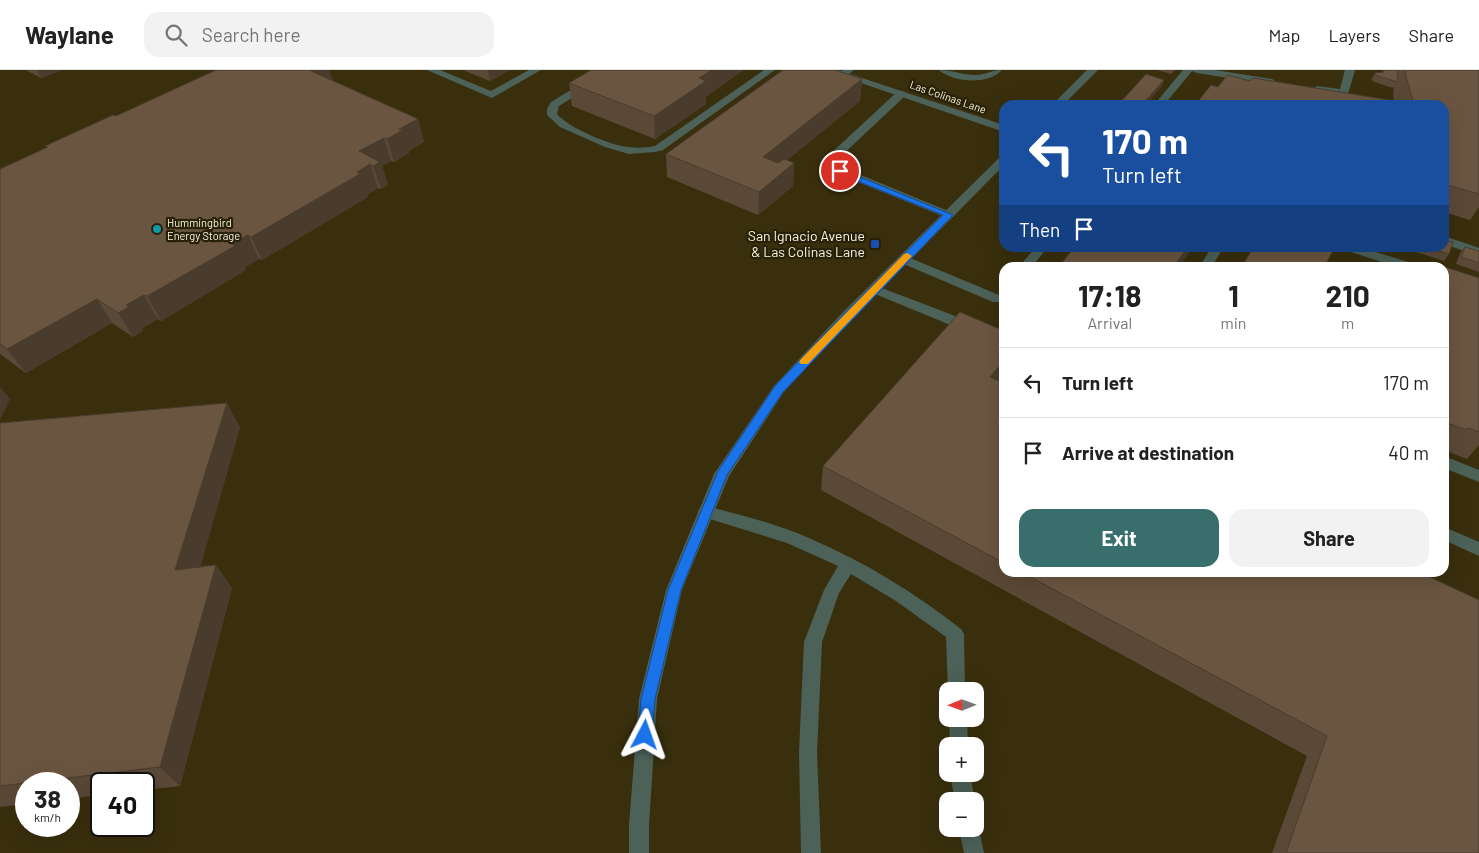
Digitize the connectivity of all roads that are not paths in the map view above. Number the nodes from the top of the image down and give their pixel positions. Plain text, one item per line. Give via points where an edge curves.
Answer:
1 (432, 70) edge
2 (536, 70) edge
3 (611, 70) edge
4 (770, 70) edge
5 (828, 70) edge
6 (944, 70) edge
7 (997, 70) edge
8 (1093, 70) edge
9 (1188, 70) edge
10 (1197, 70) edge
11 (1350, 70) edge
12 (845, 72) edge
13 (1284, 84) edge
14 (1304, 87) edge
15 (901, 94) junction
16 (1063, 100) edge
17 (1164, 100) edge
18 (999, 127) edge
19 (999, 164) edge
20 (949, 215) junction
21 (1449, 242) edge
22 (1038, 252) edge
23 (1366, 252) edge
24 (1479, 252) edge
25 (1370, 253) junction
26 (903, 259) junction
27 (1029, 262) edge
28 (1366, 262) edge
29 (1396, 262) edge
30 (874, 290) junction
31 (999, 295) edge
32 (999, 341) edge
33 (1449, 464) edge
34 (1479, 476) edge
35 (706, 512) junction
36 (1449, 535) edge
37 (1479, 549) edge
38 (848, 565) junction
39 (956, 682) edge
40 (971, 837) edge
41 (639, 853) edge
42 (811, 853) edge
43 (974, 853) edge

1 - 2 street via 492,95
3 - 4 street via 555,104 551,109 552,115 558,124 618,149 646,151 660,148
5 - 12 street, Las Colinas Lane
6 - 7 street via 982,78
8 - 16 street
9 - 17 street
10 - 13 street
11 - 14 street via 1344,92
12 - 15 street, Las Colinas Lane
15 - 18 street, Las Colinas Lane
15 - 20 street via 832,158 834,166
19 - 20 street
20 - 26 street
21 - 24 street
22 - 27 street
23 - 25 street
25 - 28 street
25 - 29 street
26 - 30 street
26 - 31 street
30 - 32 street
30 - 35 street via 779,389 722,474
33 - 34 street
35 - 38 street via 804,543
35 - 41 street via 674,590 648,699
36 - 37 street
38 - 39 street via 930,613 955,634
38 - 42 street via 832,590 813,642 808,752
40 - 43 street

